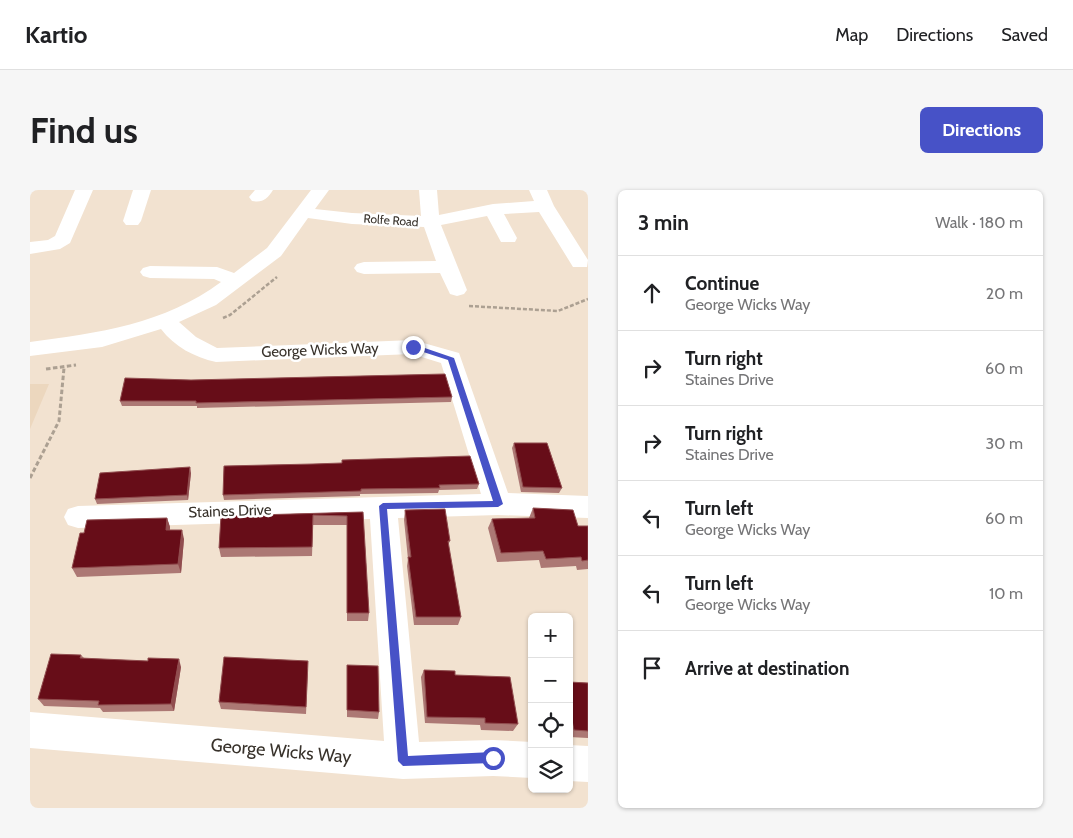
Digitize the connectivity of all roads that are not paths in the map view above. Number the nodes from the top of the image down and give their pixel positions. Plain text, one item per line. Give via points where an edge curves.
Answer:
1 (84, 190) edge
2 (142, 190) edge
3 (320, 190) edge
4 (428, 190) edge
5 (541, 198) edge
6 (493, 209) junction
7 (305, 212) junction
8 (132, 221) dead end
9 (431, 222) junction
10 (508, 238) dead end
11 (30, 248) edge
12 (580, 263) dead end
13 (448, 266) junction
14 (364, 268) dead end
15 (150, 272) dead end
16 (236, 281) junction
17 (457, 290) road end
18 (166, 320) junction
19 (30, 349) edge
20 (498, 504) junction
21 (383, 506) junction
22 (588, 507) edge
23 (78, 517) dead end
24 (30, 730) edge
25 (528, 760) edge
26 (403, 761) junction
27 (573, 763) edge
28 (588, 764) edge

1 - 11 street via 63,239 48,246
2 - 8 street
3 - 7 street
4 - 9 street
5 - 6 street
5 - 12 street
6 - 9 street
6 - 10 street
7 - 9 street, Rolfe Road via 335,218
7 - 16 street via 274,252
9 - 13 street, Rolfe Road
13 - 14 street
13 - 17 street, Rolfe Road
15 - 16 street via 217,273
16 - 18 street via 209,301
18 - 19 street via 102,340
18 - 20 street, George Wicks Way via 175,334 198,349 216,355 413,347 451,358
20 - 21 street, Staines Drive
20 - 22 street
21 - 23 street, Staines Drive
21 - 26 street
24 - 26 street, George Wicks Way
25 - 26 street, George Wicks Way
27 - 28 street

